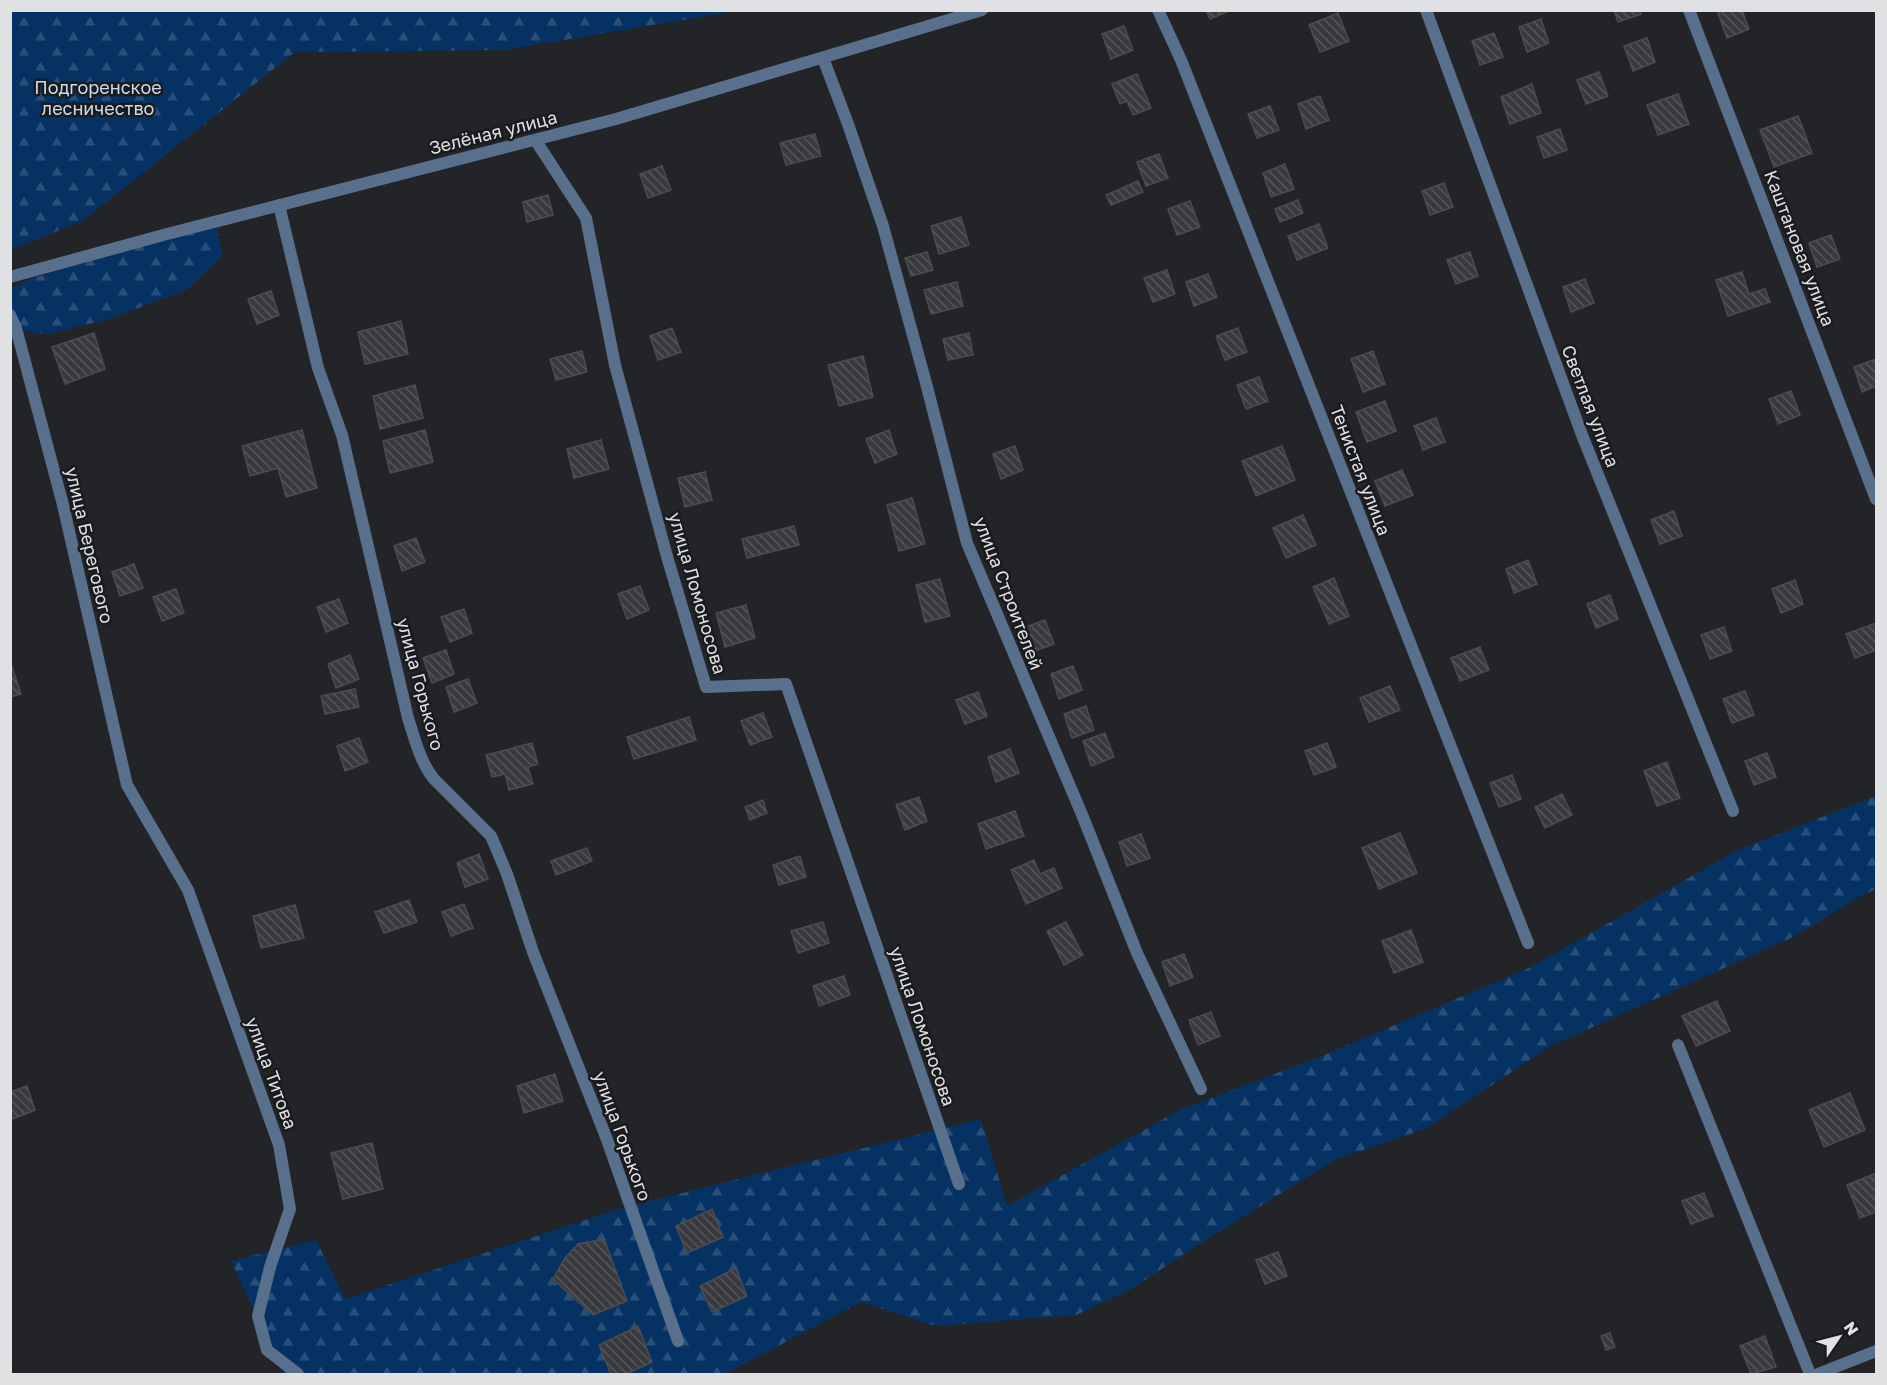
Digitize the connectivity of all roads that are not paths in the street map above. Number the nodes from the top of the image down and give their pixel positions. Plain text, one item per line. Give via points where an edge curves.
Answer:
1 (982, 10) edge
2 (1158, 10) edge
3 (1426, 10) edge
4 (1689, 10) edge
5 (823, 58) junction
6 (537, 141) junction
7 (279, 205) junction
8 (10, 277) edge
9 (10, 315) edge
10 (1876, 499) edge
11 (127, 785) joint
12 (1733, 811) dead end
13 (1528, 943) dead end
14 (1678, 1045) dead end
15 (1201, 1089) dead end
16 (959, 1184) dead end
17 (678, 1341) dead end
18 (1876, 1351) edge
19 (298, 1374) edge
20 (1810, 1374) edge
21 (1818, 1374) edge

1 - 5 street, Зелёная улица
2 - 13 street, Тенистая улица
3 - 12 street, Светлая улица via 1582,435
4 - 10 street, Каштановая улица
5 - 6 street, Зелёная улица
5 - 15 street, улица Строителей via 883,226 967,543 1137,953
6 - 7 street, Зелёная улица
6 - 16 street, улица Ломоносова via 586,218 615,364 706,687 786,684
7 - 8 street, Зелёная улица
7 - 17 street, улица Горького via 318,368 342,435 408,718 422,758 434,779 491,836 606,1137
9 - 11 street, улица Берегового via 63,505
11 - 19 street, улица Титова via 188,890 279,1145 290,1209 258,1316 267,1350
14 - 20 street
18 - 21 street

